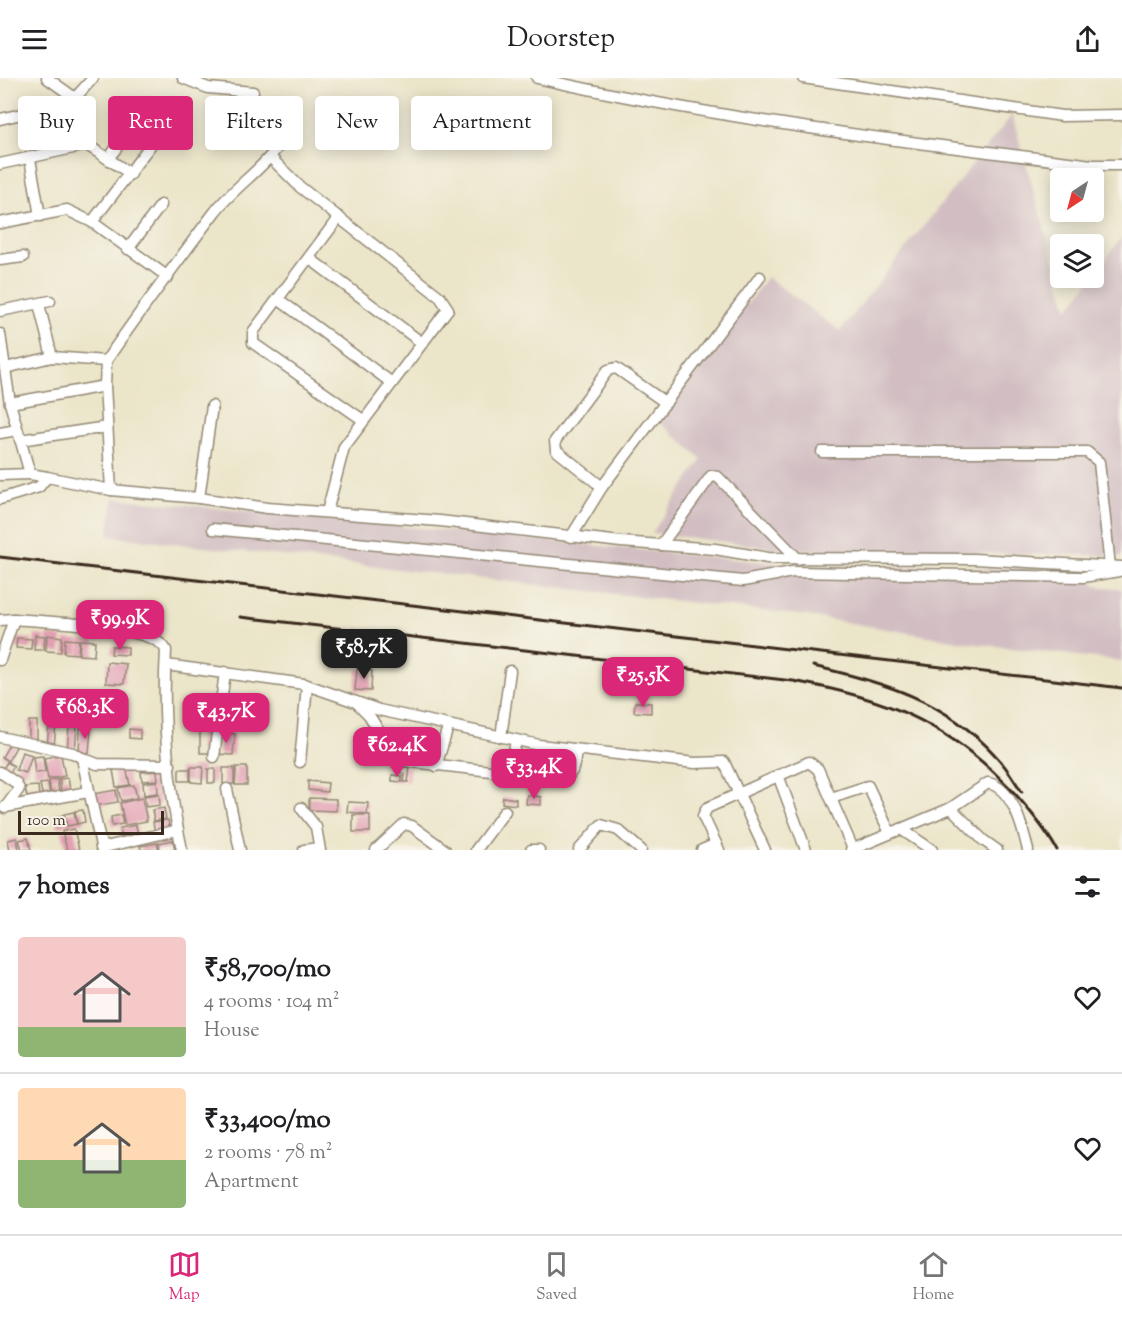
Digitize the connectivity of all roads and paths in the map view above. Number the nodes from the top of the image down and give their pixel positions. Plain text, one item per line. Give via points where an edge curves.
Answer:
1 (47, 78) edge
2 (93, 78) edge
3 (183, 78) edge
4 (537, 78) edge
5 (803, 78) edge
6 (253, 92) dead end
7 (72, 96) edge
8 (77, 96) edge
9 (18, 115) edge
10 (1122, 115) edge
11 (0, 119) edge
12 (115, 150) edge
13 (148, 150) edge
14 (276, 150) edge
15 (271, 158) junction
16 (30, 159) junction
17 (108, 159) junction
18 (0, 164) edge
19 (1122, 165) edge
20 (131, 174) junction
21 (161, 205) dead end
22 (40, 216) junction
23 (339, 217) junction
24 (92, 222) junction
25 (0, 223) edge
26 (128, 249) junction
27 (23, 257) dead end
28 (309, 258) junction
29 (0, 260) edge
30 (168, 277) junction
31 (760, 277) dead end
32 (278, 299) junction
33 (0, 311) edge
34 (0, 334) edge
35 (422, 343) junction
36 (2, 356) edge
37 (52, 357) junction
38 (106, 361) junction
39 (5, 368) junction
40 (392, 383) junction
41 (105, 386) junction
42 (10, 403) junction
43 (666, 403) junction
44 (212, 406) dead end
45 (363, 420) junction
46 (107, 428) junction
47 (0, 433) edge
48 (18, 435) junction
49 (822, 452) dead end
50 (30, 474) junction
51 (0, 475) edge
52 (47, 477) junction
53 (602, 487) junction
54 (111, 490) junction
55 (199, 498) junction
56 (0, 499) edge
57 (327, 512) junction
58 (213, 529) dead end
59 (572, 537) junction
60 (661, 545) junction
61 (798, 559) junction
62 (1110, 567) junction
63 (1122, 569) edge
64 (14, 619) junction
65 (0, 620) edge
66 (0, 660) edge
67 (166, 665) junction
68 (510, 671) dead end
69 (225, 672) junction
70 (307, 685) junction
71 (354, 700) junction
72 (448, 727) junction
73 (0, 737) edge
74 (501, 737) junction
75 (516, 741) junction
76 (576, 751) junction
77 (214, 757) dead end
78 (82, 758) junction
79 (300, 762) dead end
80 (170, 765) junction
81 (436, 766) junction
82 (0, 772) edge
83 (509, 773) junction
84 (778, 775) junction
85 (227, 789) dead end
86 (88, 792) junction
87 (739, 792) junction
88 (831, 798) junction
89 (301, 808) dead end
90 (951, 808) junction
91 (3, 809) edge
92 (505, 811) dead end
93 (901, 829) junction
94 (178, 830) junction
95 (890, 833) junction
96 (717, 847) edge
97 (869, 847) edge
98 (102, 849) edge
99 (320, 849) edge
100 (852, 849) edge
101 (182, 850) edge
102 (240, 850) edge
103 (304, 850) edge
104 (376, 850) edge
105 (445, 850) edge
106 (476, 850) edge
107 (531, 850) edge
108 (539, 850) edge
109 (579, 850) edge
110 (641, 850) edge
111 (702, 850) edge
112 (765, 850) edge
113 (806, 850) edge
114 (932, 850) edge
115 (997, 850) edge
116 (1028, 850) edge

1 - 7 street
2 - 8 street
3 - 6 street via 208,88
4 - 19 street via 611,95 895,141 1093,165
5 - 10 street via 1062,116
9 - 11 street
12 - 17 street
13 - 20 street
14 - 15 street
15 - 23 street via 287,176
15 - 30 street via 216,211
16 - 17 street via 87,145
16 - 18 street
16 - 22 street
17 - 20 street
20 - 24 street
21 - 26 street
22 - 24 street via 67,210
22 - 25 street
23 - 28 street
23 - 35 street via 445,304 446,314
24 - 26 street
26 - 30 street
27 - 29 street
28 - 32 street
28 - 35 street
30 - 38 street
31 - 43 street
32 - 40 street
32 - 45 street via 253,332 254,343
33 - 37 street via 44,303
34 - 36 street
35 - 40 street
36 - 39 street
37 - 38 street
37 - 39 street
38 - 41 street
39 - 42 street
40 - 45 street
41 - 42 street
41 - 46 street
42 - 48 street
43 - 53 street
43 - 53 street via 615,368 608,370 555,441 556,450
44 - 55 street
45 - 57 street via 344,447
46 - 48 street
46 - 54 street
47 - 48 street
48 - 50 street
49 - 62 street via 1087,452 1099,462
50 - 51 street
50 - 52 street
52 - 54 street
52 - 56 street via 39,487
53 - 59 street
54 - 55 street
55 - 57 street
57 - 59 street
58 - 63 street via 743,581 792,572 1083,577
59 - 60 street
60 - 61 street
60 - 61 street via 711,476 718,477
61 - 62 street via 974,559
62 - 63 street
64 - 65 street
64 - 66 street
64 - 67 street via 146,634 164,645
67 - 69 street
67 - 80 street
68 - 74 street
69 - 70 street
69 - 77 street
70 - 71 street
70 - 79 street
71 - 72 street
71 - 81 street via 396,759
72 - 74 street
72 - 81 street
73 - 78 street
74 - 75 street
75 - 76 street
75 - 83 street
76 - 83 street via 572,773 567,778
76 - 87 street via 695,763 724,762
78 - 80 street via 97,764
78 - 86 street
80 - 94 street
81 - 83 street
82 - 91 street via 18,786
84 - 87 street
84 - 88 street via 803,763 814,765
84 - 113 street
85 - 102 street
86 - 91 street
86 - 98 street
87 - 96 street via 704,811
87 - 112 street
88 - 95 street via 868,786
88 - 100 street
89 - 99 street via 316,827
90 - 93 street
90 - 115 street
90 - 116 street via 983,785 992,784 1016,812
92 - 106 street
93 - 95 street
93 - 114 street
94 - 98 street
94 - 101 street
95 - 97 street
96 - 111 street
97 - 100 street
99 - 103 street
104 - 105 street via 404,824
107 - 108 street
109 - 110 street via 601,825 618,830

